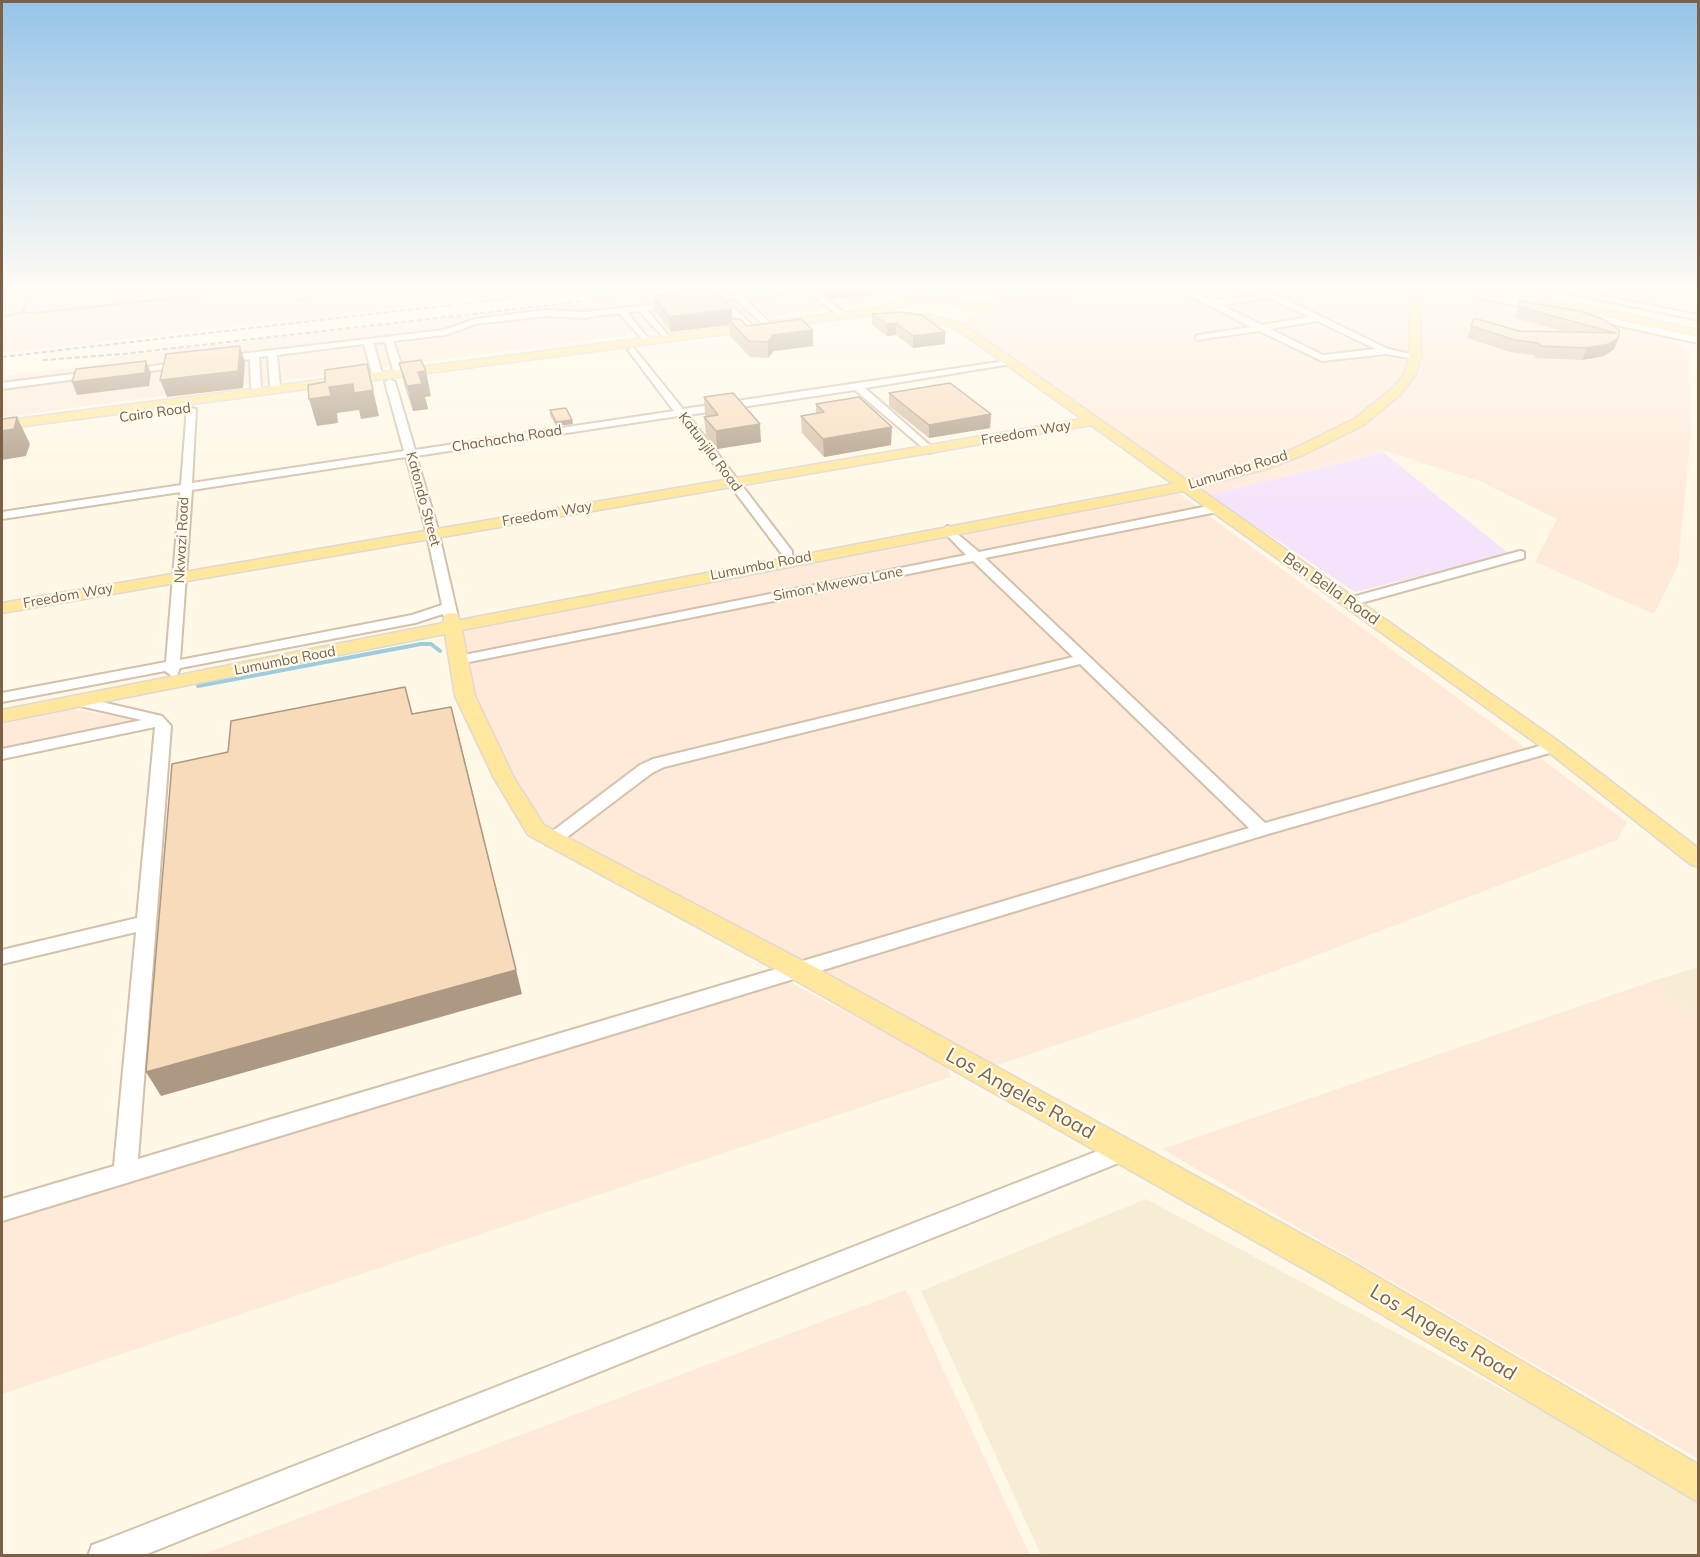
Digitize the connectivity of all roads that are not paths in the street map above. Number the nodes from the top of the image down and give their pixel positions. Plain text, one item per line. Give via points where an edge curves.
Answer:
1 (208, 361) edge
2 (213, 361) edge
3 (254, 361) edge
4 (273, 361) edge
5 (373, 361) edge
6 (395, 361) edge
7 (485, 361) edge
8 (525, 361) edge
9 (641, 361) edge
10 (1009, 361) edge
11 (1410, 361) edge
12 (196, 362) edge
13 (512, 362) junction
14 (1012, 363) junction
15 (443, 366) junction
16 (398, 370) junction
17 (116, 372) edge
18 (105, 373) edge
19 (376, 373) junction
20 (359, 377) junction
21 (390, 382) junction
22 (2, 386) edge
23 (857, 386) junction
24 (256, 388) junction
25 (300, 390) junction
26 (277, 391) junction
27 (198, 396) junction
28 (211, 398) junction
29 (112, 407) junction
30 (191, 409) junction
31 (97, 413) junction
32 (681, 413) junction
33 (1090, 419) junction
34 (2, 423) edge
35 (46, 424) junction
36 (21, 427) junction
37 (2, 434) edge
38 (926, 447) junction
39 (410, 453) junction
40 (732, 480) junction
41 (1181, 483) junction
42 (185, 487) junction
43 (1218, 508) junction
44 (2, 514) edge
45 (432, 530) junction
46 (948, 530) junction
47 (788, 554) junction
48 (1520, 555) dead end
49 (975, 556) junction
50 (181, 572) junction
51 (2, 600) edge
52 (1350, 602) junction
53 (2, 608) edge
54 (451, 618) junction
55 (1084, 659) junction
56 (459, 660) junction
57 (172, 668) junction
58 (2, 698) edge
59 (76, 701) junction
60 (2, 705) edge
61 (2, 716) edge
62 (160, 722) junction
63 (1554, 747) junction
64 (2, 754) edge
65 (1262, 830) junction
66 (552, 840) junction
67 (1698, 858) edge
68 (144, 923) junction
69 (2, 957) edge
70 (800, 971) junction
71 (1123, 1150) junction
72 (125, 1172) junction
73 (2, 1210) edge
74 (1698, 1484) edge
75 (103, 1556) edge

1 - 2 street
3 - 24 street
4 - 26 street
5 - 19 street
6 - 16 street
7 - 15 street
8 - 13 main road, Cairo Road
9 - 32 street, Katunjila Road
10 - 14 main road, Ben Bella Road
11 - 41 main road, Lumumba Road via 1410,374 1397,391 1359,422 1264,465
12 - 17 street
13 - 15 main road, Cairo Road
13 - 21 main road, Cairo Road
14 - 23 street, Chachacha Road
14 - 33 main road, Ben Bella Road
15 - 16 street
15 - 20 main road, Cairo Road
16 - 19 street
18 - 22 street
19 - 20 street
20 - 25 main road, Cairo Road
20 - 26 street
21 - 25 main road, Cairo Road
21 - 39 street, Katondo Street
23 - 32 street, Chachacha Road
23 - 38 street
24 - 26 street
24 - 27 street
25 - 26 main road, Cairo Road
26 - 28 main road, Cairo Road
26 - 30 main road, Cairo Road
27 - 28 street
27 - 29 street
28 - 31 main road, Cairo Road
29 - 31 street
29 - 34 street
30 - 35 main road, Cairo Road
30 - 42 street, Nkwazi Road
31 - 35 main road, Cairo Road
32 - 39 street, Chachacha Road
32 - 40 street, Katunjila Road
33 - 38 main road, Freedom Way
33 - 41 main road, Ben Bella Road
34 - 36 main road, Cairo Road
35 - 36 main road, Cairo Road
36 - 37 main road, Cairo Road
38 - 40 main road, Freedom Way
39 - 42 street, Chachacha Road
39 - 45 street, Katondo Street
40 - 45 main road, Freedom Way
40 - 47 street, Katunjila Road
41 - 43 main road, Ben Bella Road
41 - 46 main road, Lumumba Road
41 - 47 main road, Lumumba Road
42 - 44 street, Chachacha Road
42 - 50 street, Nkwazi Road
43 - 49 street, Simon Mwewa Lane
43 - 52 main road, Ben Bella Road
45 - 50 main road, Freedom Way
45 - 54 street, Katondo Street
46 - 49 street
46 - 54 main road, Lumumba Road
47 - 54 main road, Lumumba Road
48 - 52 street via 1510,561
49 - 55 street
49 - 56 street, Simon Mwewa Lane
50 - 51 main road, Freedom Way
50 - 53 main road, Freedom Way
50 - 57 street, Nkwazi Road
52 - 63 main road, Ben Bella Road
54 - 56 main road, Los Angeles Road
54 - 57 main road, Lumumba Road
54 - 59 main road, Lumumba Road
55 - 65 street
55 - 66 street via 659,763
56 - 66 main road, Los Angeles Road via 465,696 504,778 532,826
57 - 58 street
57 - 60 main road, Lumumba Road
59 - 61 main road, Lumumba Road
59 - 62 street
62 - 64 street
62 - 68 street via 163,726
63 - 65 street
63 - 67 main road, Ben Bella Road
65 - 70 street
66 - 70 main road, Los Angeles Road
68 - 69 street
68 - 72 street
70 - 71 main road, Los Angeles Road
70 - 72 street
71 - 74 main road, Los Angeles Road via 1338,1270
71 - 75 street
72 - 73 street

